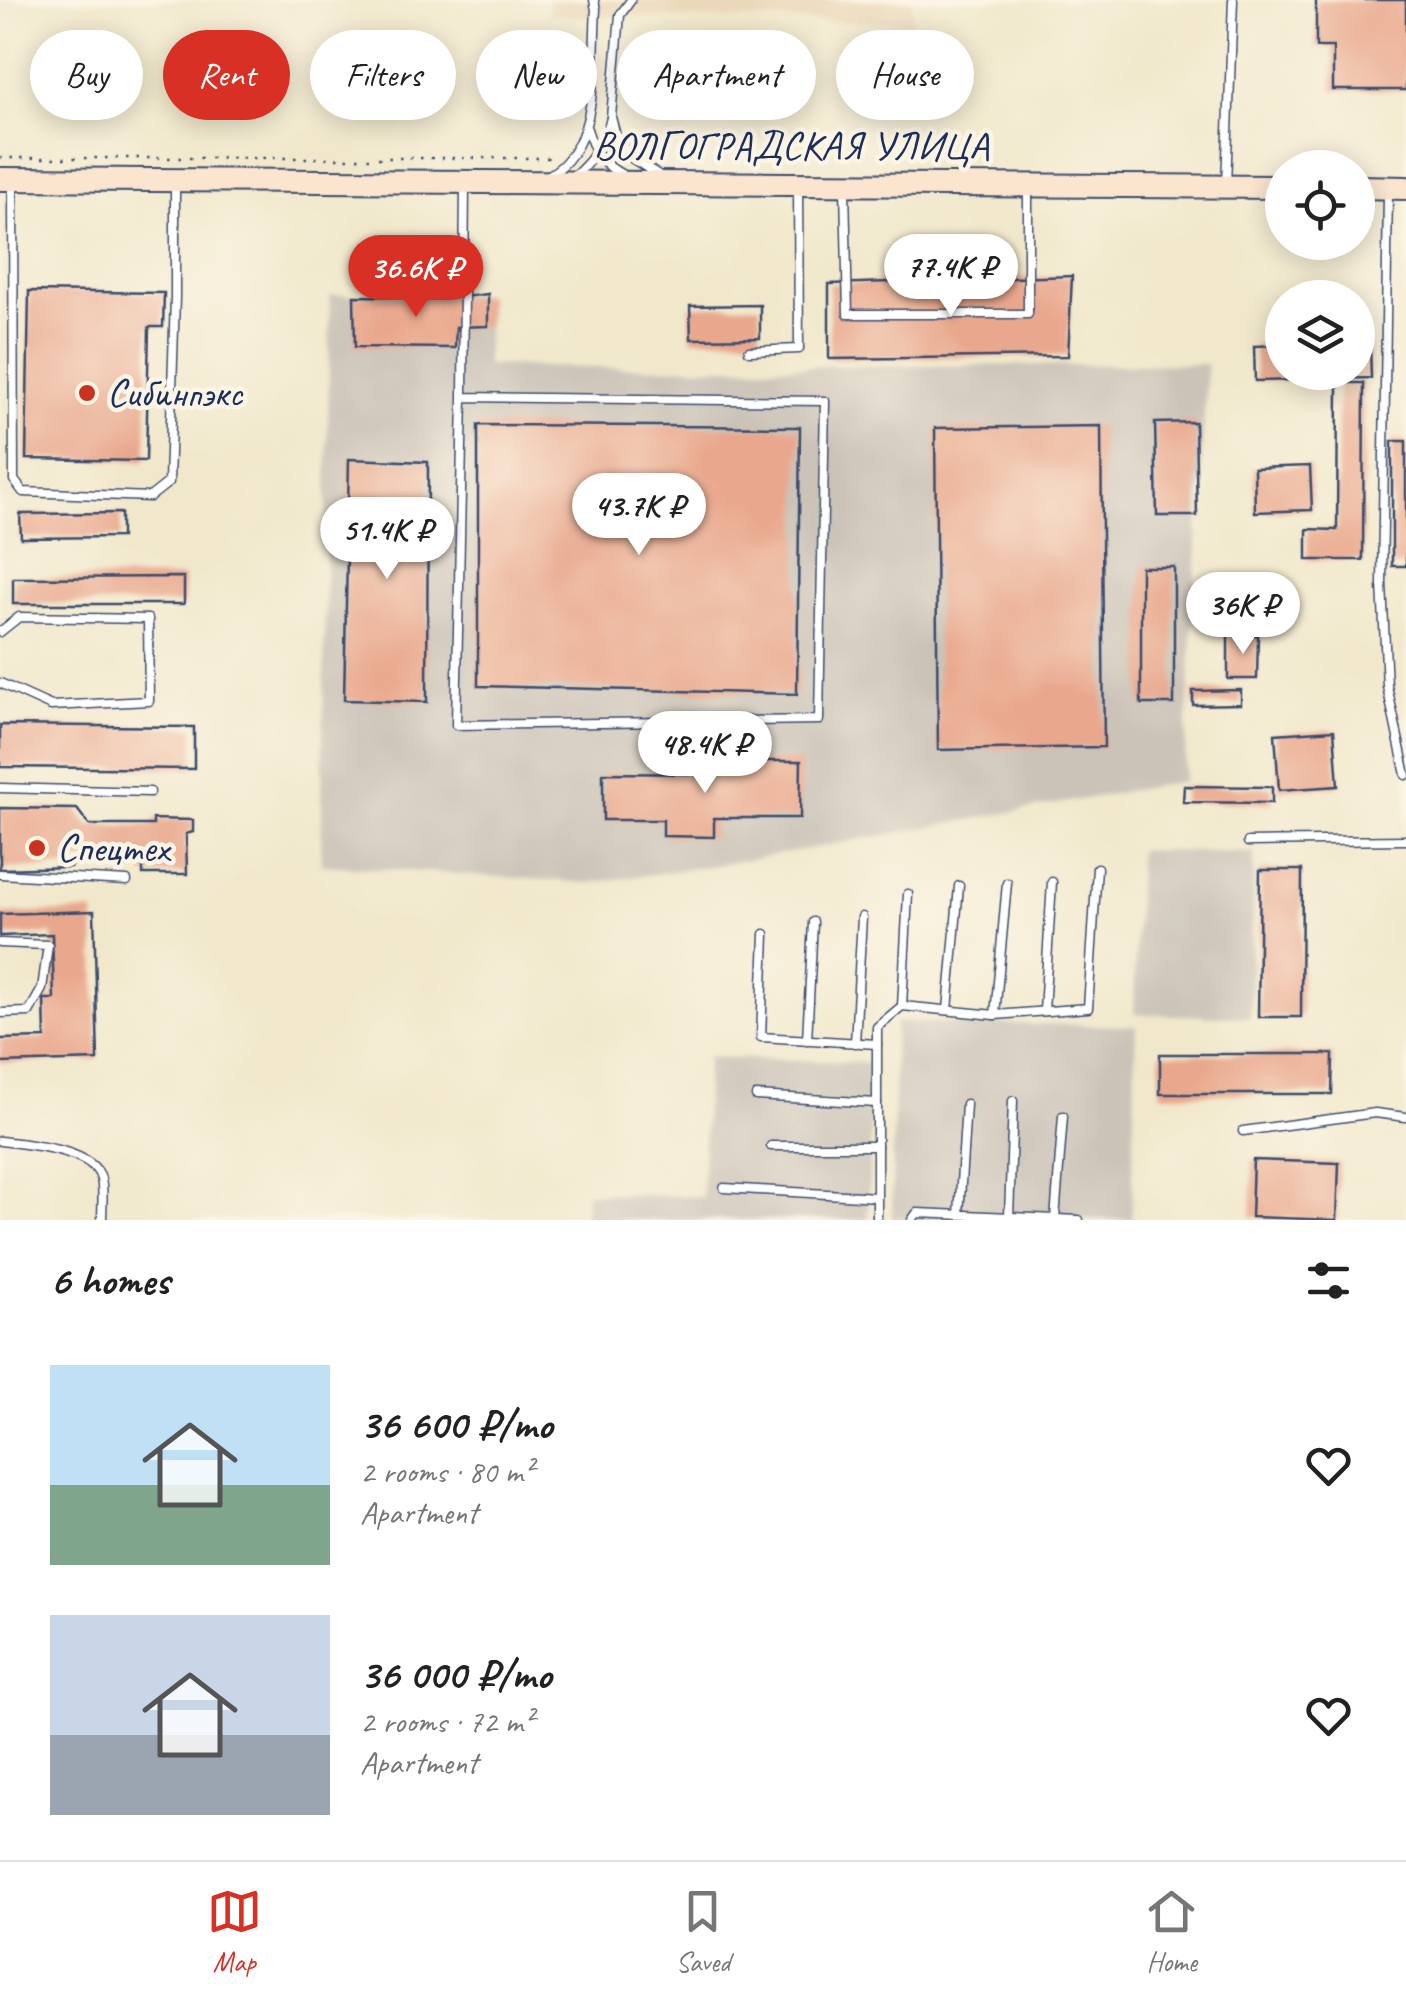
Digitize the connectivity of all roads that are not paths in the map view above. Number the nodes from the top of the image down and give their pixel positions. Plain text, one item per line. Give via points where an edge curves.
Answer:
1 (594, 0) edge
2 (630, 0) edge
3 (1234, 0) edge
4 (611, 117) junction
5 (587, 129) junction
6 (595, 151) junction
7 (6, 179) edge
8 (175, 180) junction
9 (466, 182) junction
10 (529, 182) junction
11 (566, 182) junction
12 (650, 183) junction
13 (678, 183) junction
14 (798, 184) junction
15 (845, 184) junction
16 (1028, 185) junction
17 (1226, 186) junction
18 (1265, 187) edge
19 (1397, 188) edge
20 (749, 351) dead end
21 (462, 397) junction
22 (0, 632) edge
23 (0, 684) edge
24 (1406, 775) edge
25 (0, 788) edge
26 (150, 792) dead end
27 (1406, 840) edge
28 (1248, 842) dead end
29 (1096, 868) dead end
30 (0, 874) edge
31 (126, 881) dead end
32 (1052, 882) dead end
33 (1007, 883) dead end
34 (959, 886) dead end
35 (908, 894) dead end
36 (862, 918) dead end
37 (813, 922) dead end
38 (764, 934) dead end
39 (0, 943) edge
40 (902, 1006) junction
41 (948, 1010) junction
42 (1044, 1011) junction
43 (0, 1013) edge
44 (995, 1015) junction
45 (807, 1040) junction
46 (855, 1043) junction
47 (877, 1044) junction
48 (756, 1096) dead end
49 (1013, 1101) dead end
50 (877, 1104) junction
51 (966, 1104) dead end
52 (1062, 1116) dead end
53 (1406, 1117) edge
54 (1242, 1130) dead end
55 (0, 1141) edge
56 (771, 1146) dead end
57 (877, 1146) junction
58 (724, 1188) dead end
59 (877, 1197) junction
60 (959, 1215) junction
61 (1009, 1217) junction
62 (1055, 1219) edge
63 (102, 1220) edge
64 (877, 1220) edge
65 (912, 1220) edge
66 (1079, 1220) edge

1 - 5 lane
2 - 4 lane via 620,15
3 - 17 lane
4 - 6 lane
4 - 13 lane via 630,157
5 - 6 lane
5 - 10 lane via 558,170
6 - 11 lane
6 - 12 lane via 613,170
7 - 8 main road, ВОЛГОГРАДСКАЯ УЛИЦА
7 - 8 lane via 14,480 23,492 150,497 169,482
8 - 9 main road, ВОЛГОГРАДСКАЯ УЛИЦА
9 - 10 main road, ВОЛГОГРАДСКАЯ УЛИЦА
9 - 21 lane
10 - 11 main road, ВОЛГОГРАДСКАЯ УЛИЦА
11 - 12 main road, ВОЛГОГРАДСКАЯ УЛИЦА
12 - 13 main road, ВОЛГОГРАДСКАЯ УЛИЦА
13 - 14 main road, ВОЛГОГРАДСКАЯ УЛИЦА
14 - 15 main road, ВОЛГОГРАДСКАЯ УЛИЦА
14 - 20 lane via 799,349
15 - 16 main road, ВОЛГОГРАДСКАЯ УЛИЦА
15 - 16 lane via 848,314 1028,314
16 - 17 main road, ВОЛГОГРАДСКАЯ УЛИЦА
17 - 18 main road, ВОЛГОГРАДСКАЯ УЛИЦА
19 - 24 lane via 1382,584 1386,686
21 - 21 lane via 824,401 819,720 456,725
22 - 23 lane via 19,617 148,619 149,701 52,706
25 - 26 lane
27 - 28 lane
29 - 42 lane via 1088,1008
30 - 31 lane
32 - 42 lane
33 - 44 lane
34 - 41 lane
35 - 40 lane
36 - 46 lane
37 - 45 lane
38 - 45 lane via 761,1036
39 - 43 lane via 48,945 42,988 29,1012
40 - 41 lane
40 - 47 lane via 877,1027
41 - 44 lane
42 - 44 lane
45 - 46 lane
46 - 47 lane
47 - 50 lane
48 - 50 lane
49 - 61 lane
50 - 57 lane
51 - 60 lane
52 - 62 lane
53 - 54 lane via 1376,1113
55 - 63 lane via 87,1159 101,1176
56 - 57 lane
57 - 59 lane
58 - 59 lane
59 - 64 lane
60 - 61 lane
60 - 65 lane via 917,1213
61 - 62 lane
62 - 66 lane

